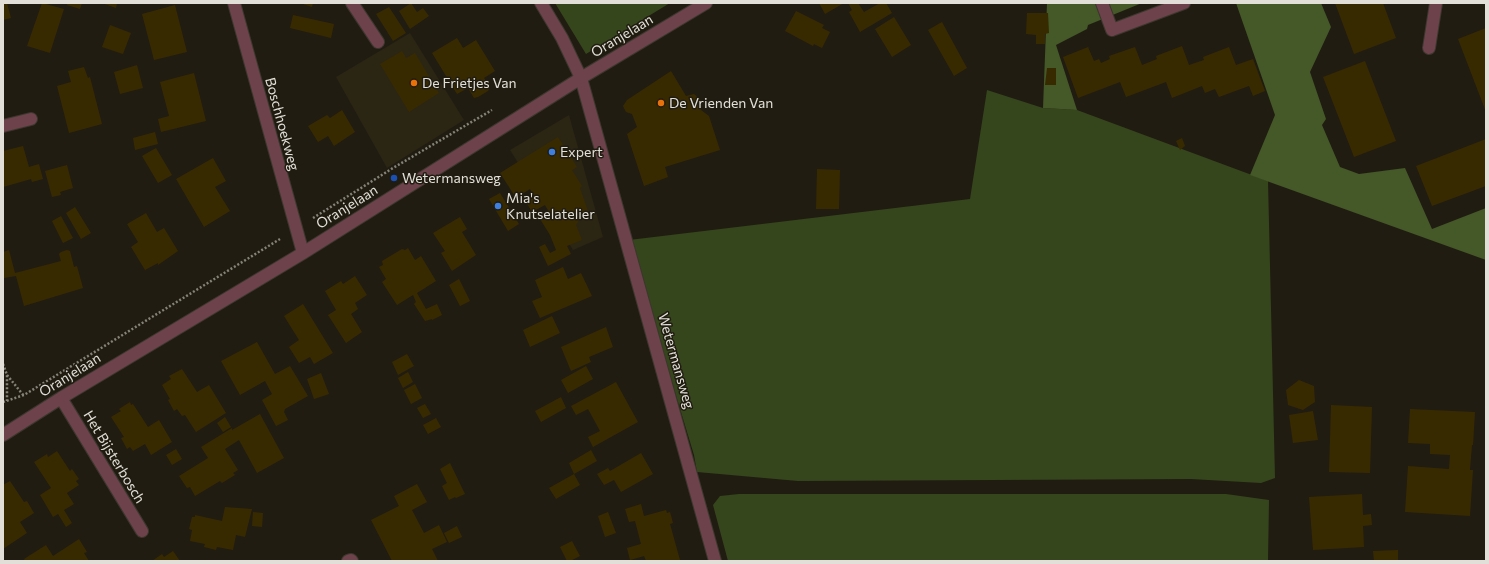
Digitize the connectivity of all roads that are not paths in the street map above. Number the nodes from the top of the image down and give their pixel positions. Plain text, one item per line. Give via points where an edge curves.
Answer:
1 (234, 3) edge
2 (352, 3) edge
3 (541, 3) edge
4 (706, 3) edge
5 (1102, 3) edge
6 (1184, 3) edge
7 (1436, 3) edge
8 (378, 42) dead end
9 (1429, 48) dead end
10 (581, 78) junction
11 (31, 119) dead end
12 (3, 126) edge
13 (303, 253) junction
14 (61, 398) junction
15 (3, 435) edge
16 (142, 531) dead end
17 (348, 561) edge
18 (352, 561) edge
19 (715, 561) edge

1 - 13 street, Boschhoekweg
2 - 8 street
3 - 10 street, Wetermansweg via 562,38
4 - 10 street, Oranjelaan
5 - 6 street via 1112,30
7 - 9 street
10 - 13 street, Oranjelaan
10 - 19 street, Wetermansweg
11 - 12 street
13 - 14 street, Oranjelaan
14 - 15 street, Oranjelaan
14 - 16 street, Het Bijsterbosch
17 - 18 street

